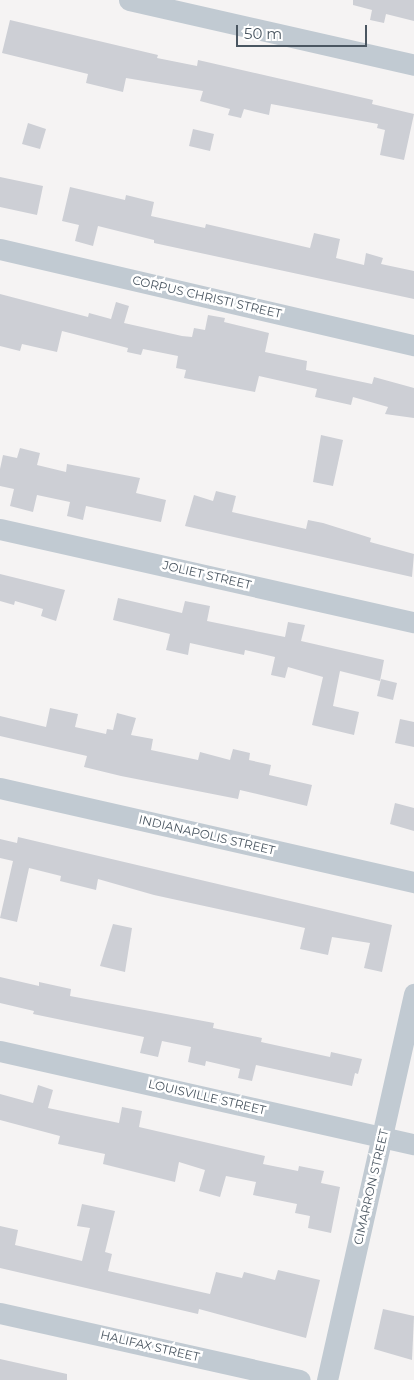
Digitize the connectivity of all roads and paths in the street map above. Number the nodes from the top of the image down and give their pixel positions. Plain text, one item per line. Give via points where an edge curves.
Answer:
1 (128, 0) edge
2 (414, 65) edge
3 (0, 250) edge
4 (414, 345) edge
5 (0, 529) edge
6 (414, 622) edge
7 (0, 788) edge
8 (414, 882) edge
9 (414, 994) edge
10 (0, 1051) edge
11 (382, 1136) junction
12 (414, 1144) edge
13 (0, 1313) edge
14 (300, 1380) edge
15 (327, 1380) edge

1 - 2 street
3 - 4 street, CORPUS CHRISTI STREET
5 - 6 street, JOLIET STREET
7 - 8 street, INDIANAPOLIS STREET
9 - 11 street, CIMARRON STREET
10 - 11 street, LOUISVILLE STREET
11 - 12 street, LOUISVILLE STREET
11 - 15 street, CIMARRON STREET
13 - 14 street, HALIFAX STREET

